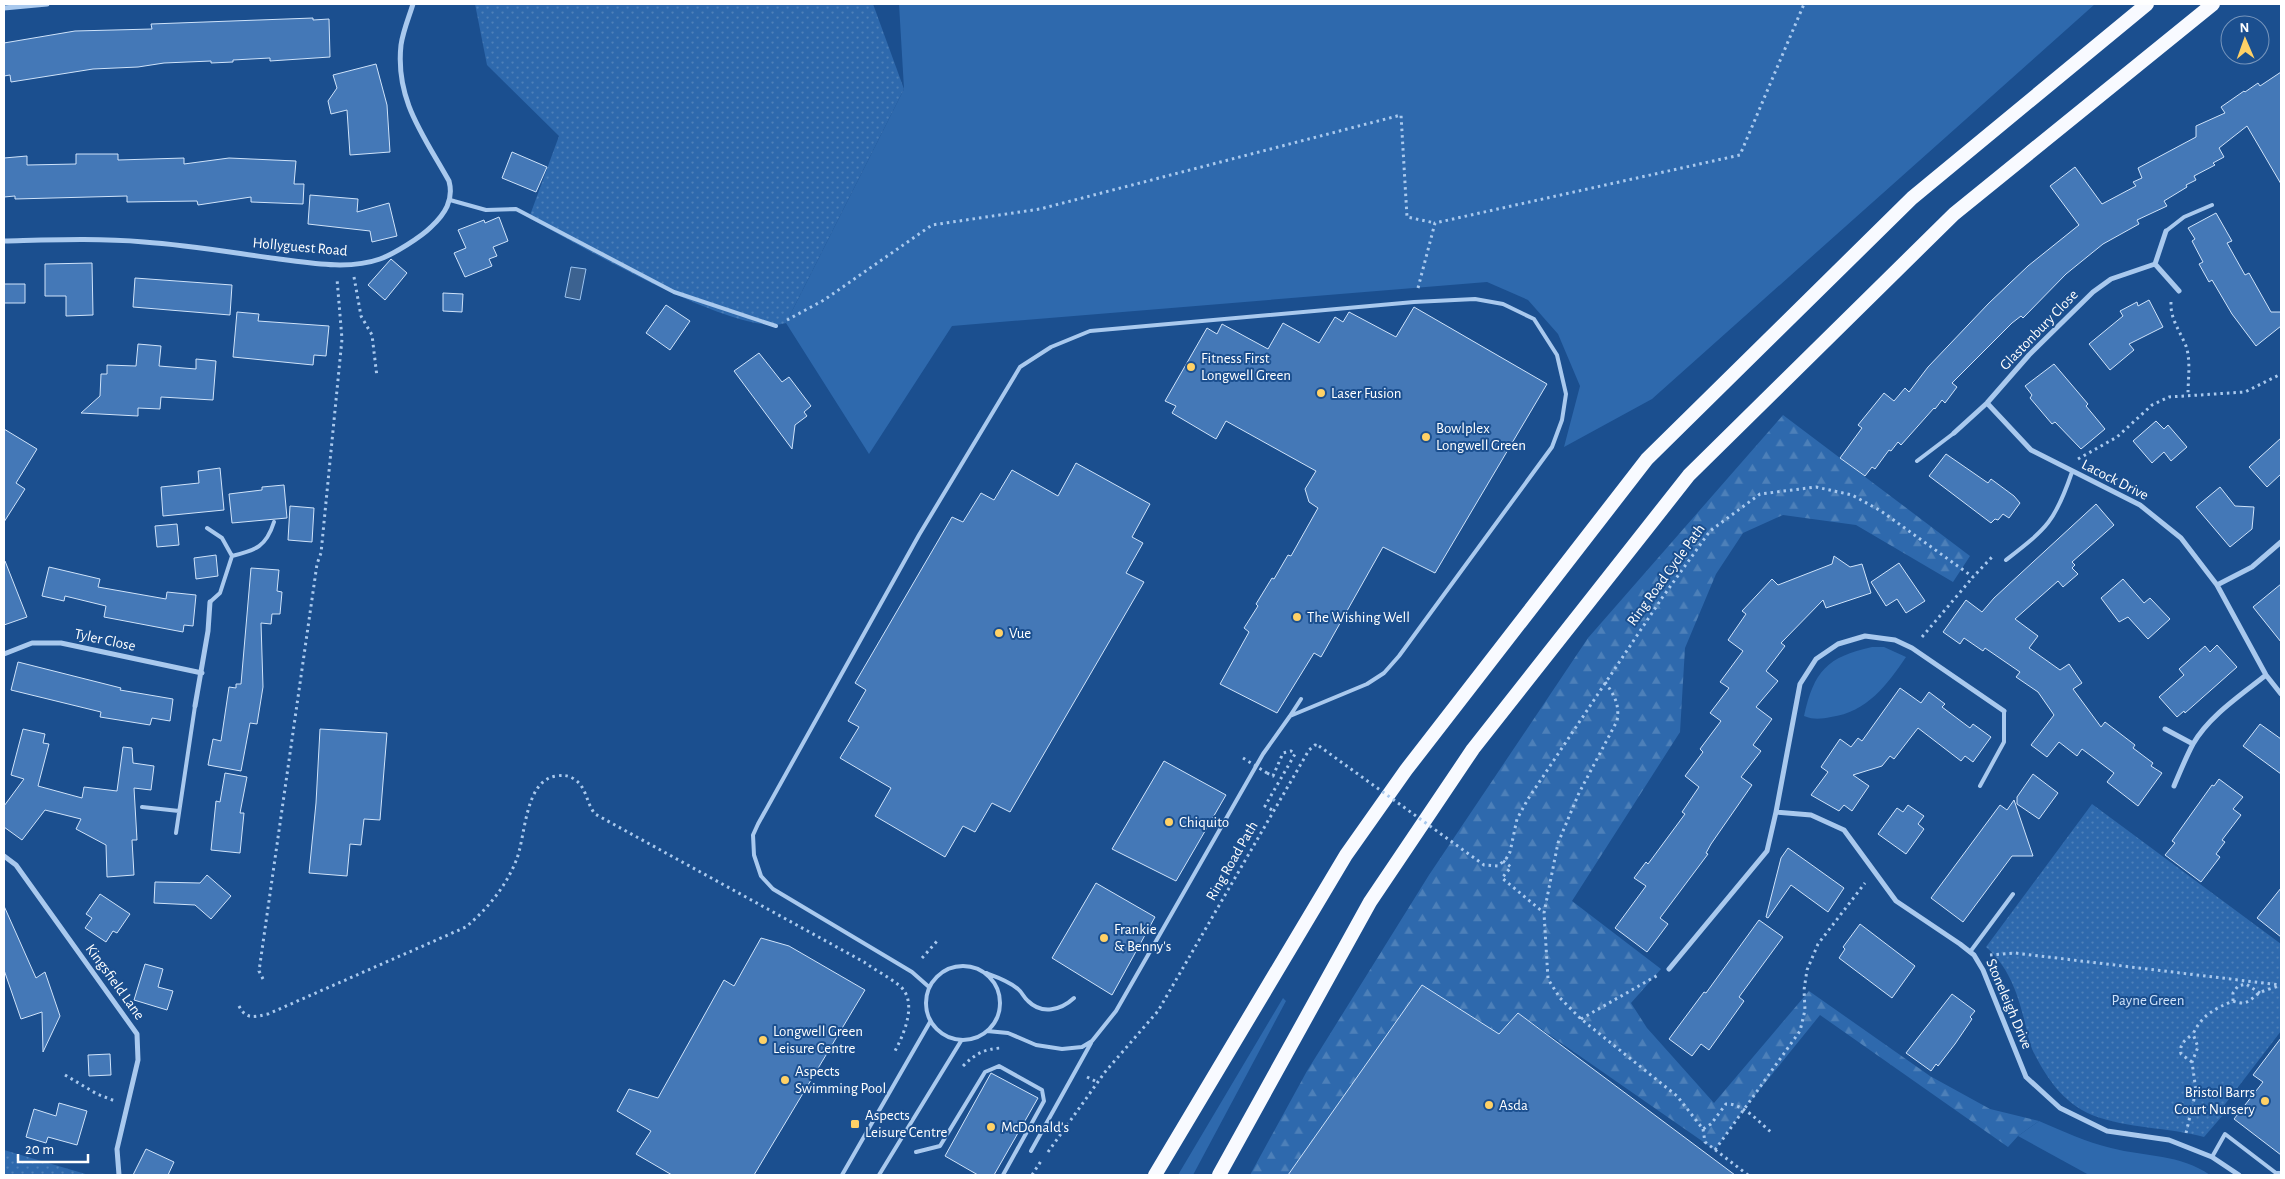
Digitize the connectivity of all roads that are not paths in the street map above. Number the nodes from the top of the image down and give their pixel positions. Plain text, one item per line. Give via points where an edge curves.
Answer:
1 (47, 4) edge
2 (413, 4) edge
3 (2147, 4) edge
4 (2213, 4) edge
5 (4, 8) edge
6 (450, 200) junction
7 (2212, 205) dead end
8 (2166, 231) joint
9 (4, 241) edge
10 (2155, 264) junction
11 (2179, 291) road end
12 (776, 326) road end
13 (1988, 403) junction
14 (1954, 433) joint
15 (1917, 461) dead end
16 (2072, 472) junction
17 (274, 522) dead end
18 (207, 528) dead end
19 (2281, 542) edge
20 (232, 556) junction
21 (2006, 560) dead end
22 (2217, 585) junction
23 (210, 602) joint
24 (4, 654) edge
25 (202, 673) junction
26 (2266, 676) junction
27 (2281, 694) edge
28 (1301, 699) dead end
29 (195, 706) joint
30 (2004, 711) joint
31 (1290, 716) junction
32 (2165, 728) dead end
33 (2193, 744) junction
34 (1980, 786) dead end
35 (2174, 786) dead end
36 (142, 807) dead end
37 (179, 811) junction
38 (1776, 812) junction
39 (176, 833) dead end
40 (4, 856) edge
41 (2013, 894) dead end
42 (1972, 954) junction
43 (1669, 969) road end
44 (981, 971) junction
45 (929, 987) junction
46 (1074, 998) dead end
47 (930, 1022) junction
48 (987, 1032) junction
49 (961, 1040) junction
50 (1092, 1041) junction
51 (1031, 1151) dead end
52 (916, 1152) dead end
53 (2212, 1157) junction
54 (2281, 1173) edge
55 (119, 1175) edge
56 (842, 1175) edge
57 (879, 1175) edge
58 (1003, 1175) edge
59 (1155, 1175) edge
60 (1219, 1175) edge
61 (2239, 1175) edge

1 - 5 street
2 - 6 street via 402,43 400,68 409,109 449,181 452,190
3 - 59 highway via 1912,198 1647,459 1406,770 1346,855
4 - 60 highway via 1954,214 1689,475 1473,749 1370,902
6 - 9 street, Hollyguest Road via 446,210 426,232 381,259 353,264 144,242
6 - 12 lane via 486,210 516,209 674,292
7 - 8 lane via 2184,217
8 - 10 street
10 - 11 street
10 - 13 street, Glastonbury Close via 2111,279 2093,292 2029,355
13 - 14 street, Glastonbury Close
13 - 16 street, Lacock Drive via 2031,450
14 - 15 lane
16 - 21 lane via 2053,518 2040,534
16 - 22 street, Lacock Drive via 2140,505 2181,538
17 - 20 lane via 264,544
18 - 20 lane via 222,538
19 - 22 street via 2252,566
20 - 23 lane via 220,593
22 - 26 street, Lacock Drive
23 - 25 street
24 - 25 street, Tyler Close via 32,643 61,643
25 - 29 street
26 - 27 street, Lacock Drive
26 - 33 street via 2230,704
28 - 31 lane
29 - 37 lane
30 - 34 lane via 2004,742
30 - 38 street via 1896,640 1865,636 1838,644 1816,659 1800,684
31 - 45 lane via 1367,684 1384,673 1552,447 1562,420 1566,394 1557,355 1534,319 1503,304 1475,298 1090,330 1051,347 1020,367 919,534 753,835 754,855 761,876 773,889 912,972
31 - 50 lane via 1263,754 1116,1011
32 - 33 street
33 - 35 street
36 - 37 lane
37 - 39 lane
38 - 42 street, Stoneleigh Drive via 1811,815 1844,830 1896,901
38 - 43 street via 1766,851
40 - 55 street, Kingsfield Lane via 16,865 137,1034 138,1060 117,1149
41 - 42 lane
42 - 53 street, Stoneleigh Drive via 1983,970 2026,1077 2060,1108 2107,1131 2169,1140
44 - 45 lane via 964,966 952,968 941,973
44 - 46 lane via 1009,982 1028,1002 1040,1008 1064,1008
44 - 48 lane via 992,980 1000,998 995,1022
45 - 47 lane via 926,1004
47 - 49 lane via 950,1039
47 - 56 lane
48 - 49 lane
48 - 50 lane via 1008,1034 1036,1045 1062,1049 1082,1047
49 - 57 lane
50 - 51 lane
52 - 58 lane via 940,1146 985,1072 999,1066 1042,1090 1044,1101
53 - 54 lane via 2225,1134 2276,1173
53 - 61 street, Stoneleigh Drive

